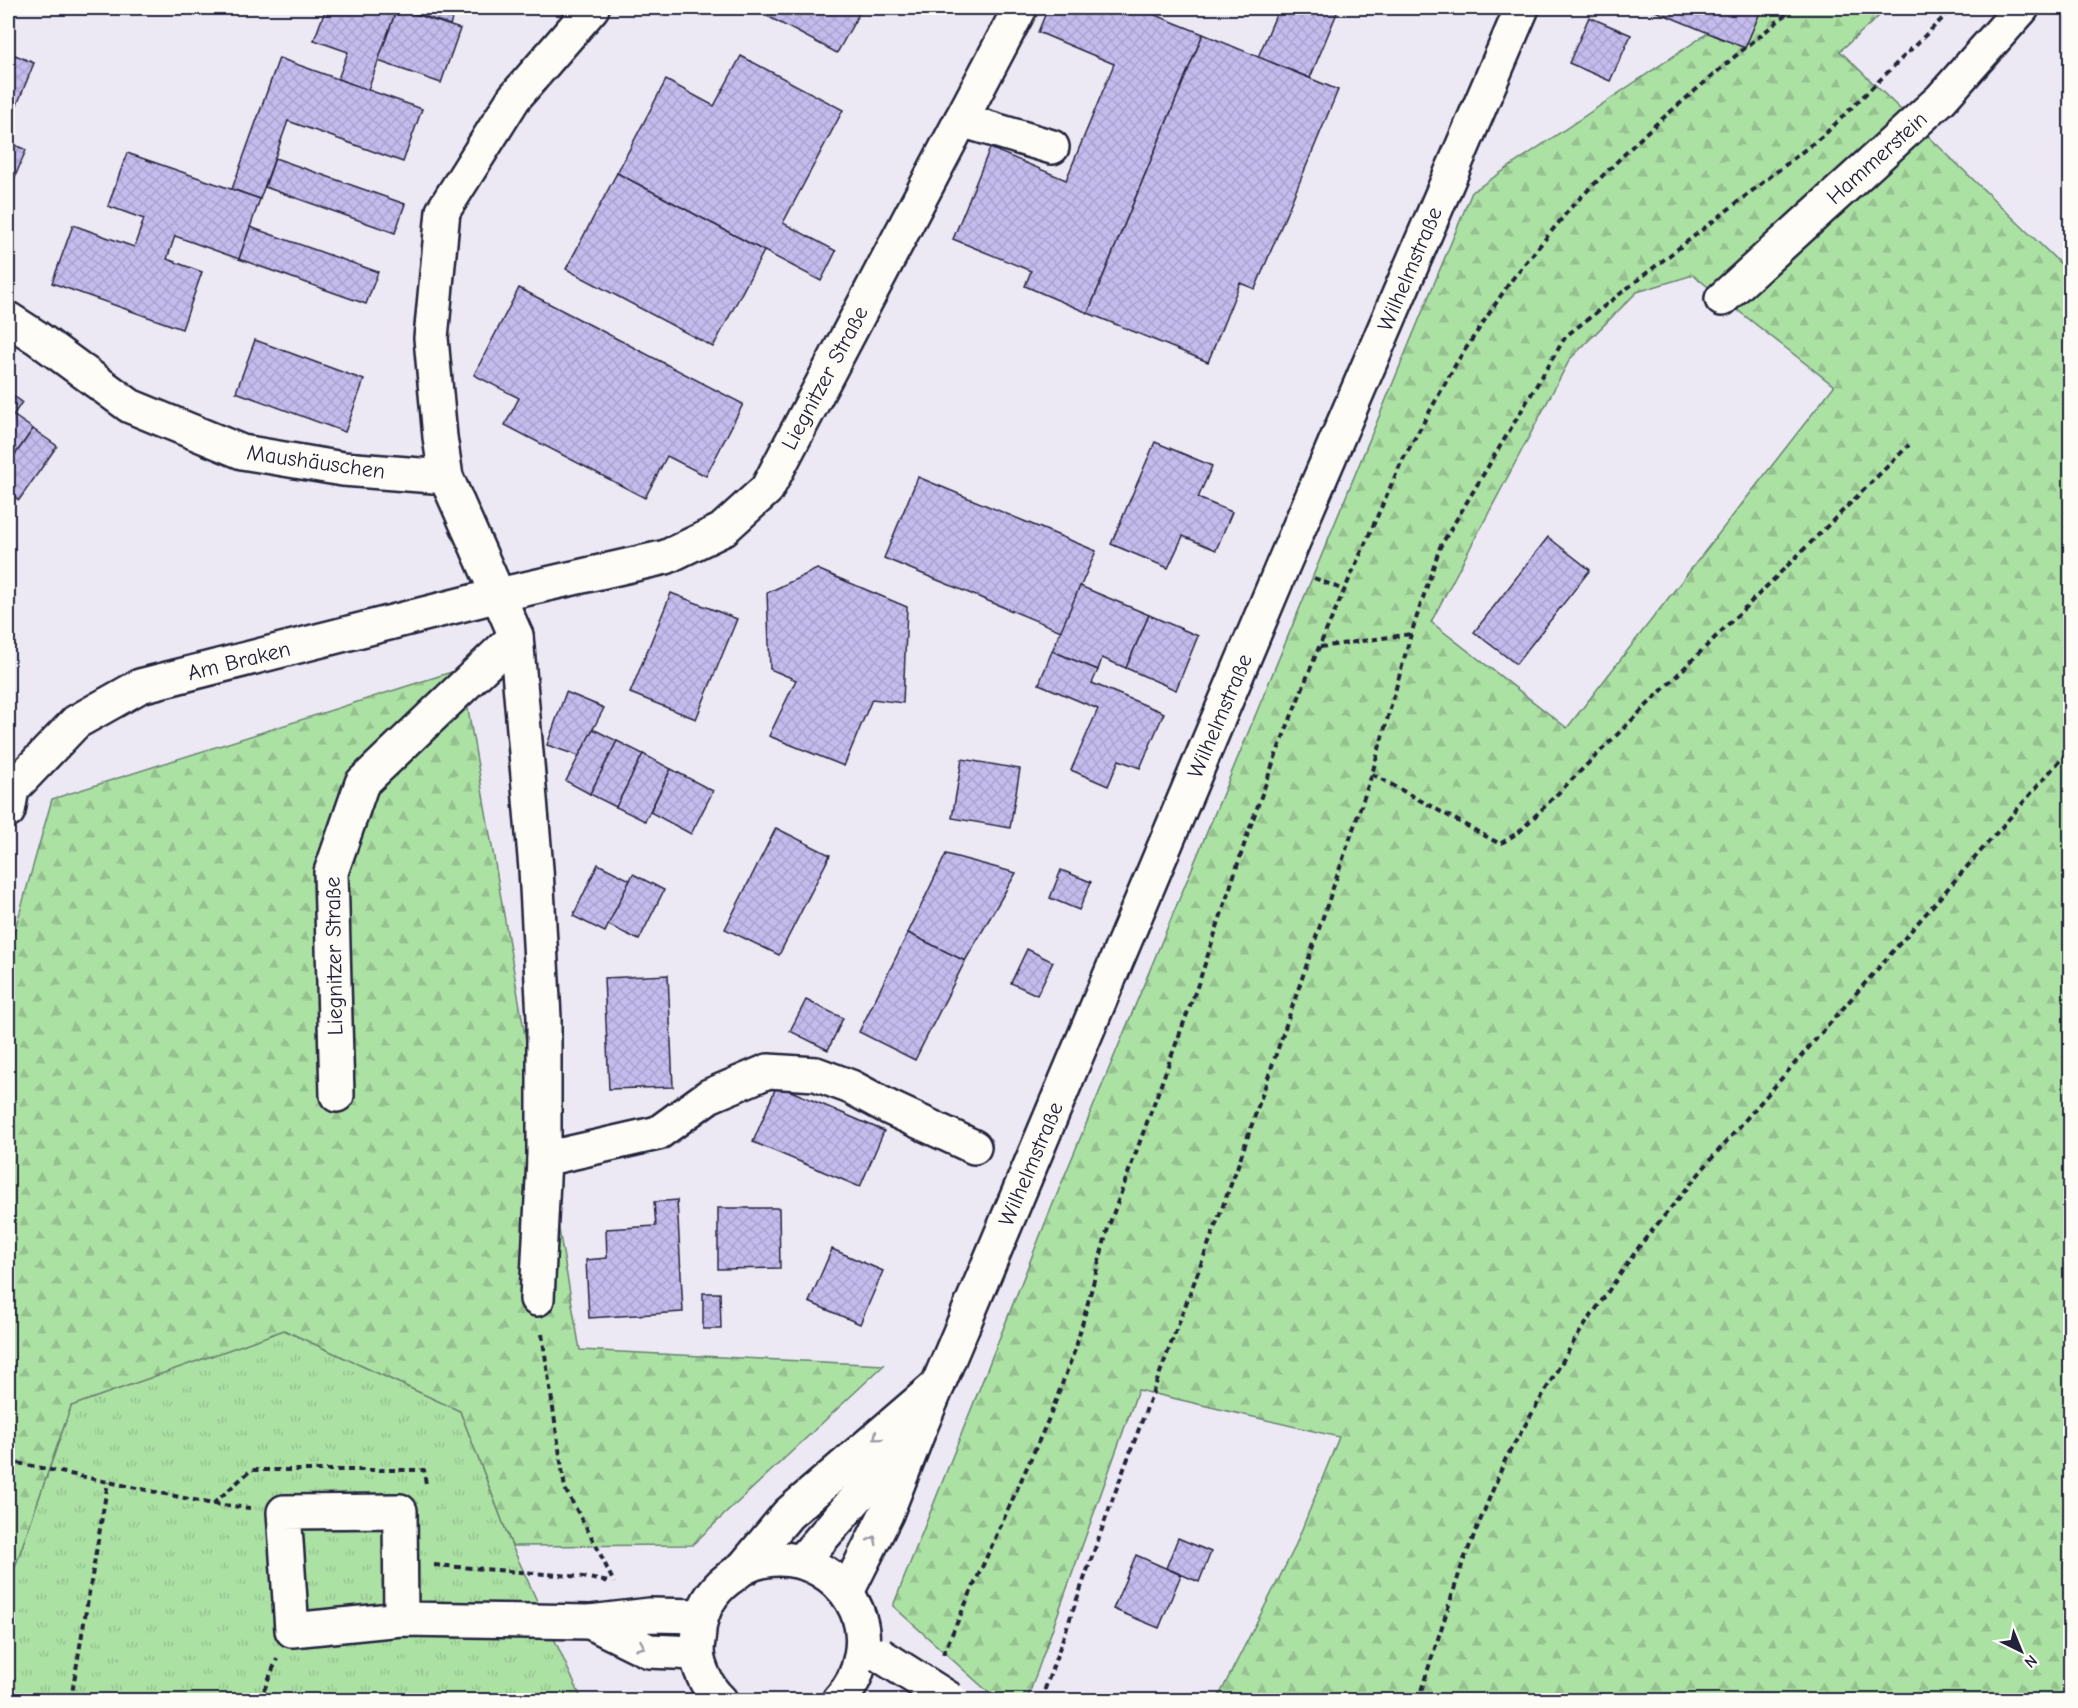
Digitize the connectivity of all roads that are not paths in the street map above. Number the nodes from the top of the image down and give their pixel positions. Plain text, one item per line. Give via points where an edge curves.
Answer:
1 (592, 8) edge
2 (1020, 8) edge
3 (1522, 8) edge
4 (2022, 8) edge
5 (961, 120) junction
6 (1052, 147) dead end
7 (1722, 299) dead end
8 (8, 319) edge
9 (446, 477) junction
10 (499, 595) junction
11 (516, 636) junction
12 (9, 796) edge
13 (337, 1095) dead end
14 (974, 1147) dead end
15 (544, 1160) junction
16 (537, 1299) road end
17 (938, 1385) junction
18 (921, 1425) junction
19 (801, 1562) junction
20 (743, 1568) junction
21 (847, 1592) junction
22 (701, 1616) junction
23 (401, 1619) junction
24 (590, 1622) junction
25 (872, 1650) junction
26 (697, 1653) junction
27 (720, 1701) edge
28 (839, 1701) edge
29 (951, 1701) edge

1 - 9 street via 514,98 443,211 431,338
2 - 5 street, Liegnitzer Straße
3 - 17 street, Wilhelmstraße
4 - 7 street, Hammerstein via 1941,99
5 - 6 street
5 - 10 street, Liegnitzer Straße via 767,489 722,530 666,556
8 - 9 street, Maushäuschen via 130,406 242,452 343,470
9 - 10 street
10 - 11 street
10 - 12 street, Am Braken via 140,686 76,722
11 - 13 street, Liegnitzer Straße via 362,783 331,872
11 - 15 street via 542,972
14 - 15 street via 816,1074 768,1071 709,1096 658,1133
15 - 16 street
17 - 18 street, Wilhelmstraße
17 -> 20 street via 788,1514
18 - 19 street, Wilhelmstraße
21 -> 18 street, Wilhelmstraße via 886,1514
19 - 20 street via 771,1560
19 - 21 street via 834,1579
20 - 22 street via 717,1588
21 - 25 street
22 - 24 street via 650,1615
22 - 26 street
23 - 23 street via 292,1630 284,1512 400,1511
23 - 24 street
24 -> 26 street via 649,1651
25 - 28 street
25 - 29 street, bridge
26 - 27 street via 704,1677

